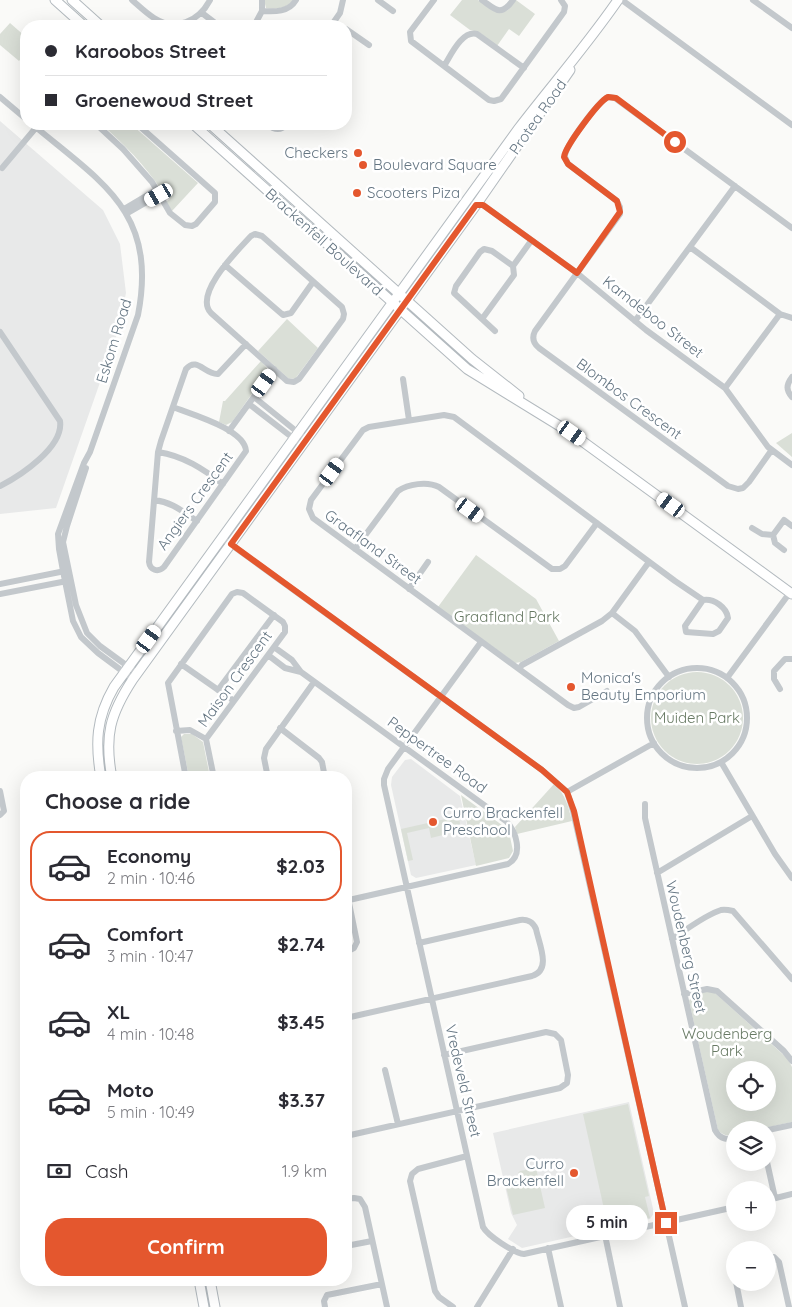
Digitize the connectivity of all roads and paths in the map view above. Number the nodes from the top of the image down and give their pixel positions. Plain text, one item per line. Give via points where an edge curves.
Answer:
1 (55, 0) edge
2 (72, 0) edge
3 (132, 0) edge
4 (210, 0) edge
5 (262, 0) edge
6 (296, 0) edge
7 (344, 0) edge
8 (378, 0) edge
9 (434, 0) edge
10 (482, 0) edge
11 (513, 0) edge
12 (561, 0) edge
13 (618, 0) edge
14 (622, 0) edge
15 (753, 0) edge
16 (262, 11) junction
17 (393, 12) dead end
18 (202, 13) junction
19 (77, 20) edge
20 (95, 20) edge
21 (157, 20) edge
22 (190, 20) edge
23 (211, 20) edge
24 (257, 20) edge
25 (335, 20) edge
26 (792, 28) edge
27 (352, 33) edge
28 (369, 45) dead end
29 (578, 54) junction
30 (444, 66) junction
31 (524, 68) junction
32 (0, 97) edge
33 (20, 114) edge
34 (792, 125) edge
35 (31, 130) edge
36 (41, 130) edge
37 (102, 130) edge
38 (144, 130) edge
39 (200, 130) edge
40 (217, 130) edge
41 (2, 168) dead end
42 (735, 186) junction
43 (158, 193) junction
44 (470, 195) junction
45 (480, 203) junction
46 (125, 212) junction
47 (792, 228) edge
48 (531, 241) junction
49 (690, 247) junction
50 (225, 265) junction
51 (513, 266) junction
52 (577, 273) junction
53 (313, 282) junction
54 (403, 297) junction
55 (393, 303) junction
56 (400, 310) junction
57 (780, 314) junction
58 (792, 318) edge
59 (482, 319) junction
60 (635, 321) junction
61 (495, 330) dead end
62 (0, 332) edge
63 (246, 344) junction
64 (274, 369) junction
65 (792, 377) edge
66 (403, 379) dead end
67 (725, 388) junction
68 (254, 397) junction
69 (792, 398) edge
70 (248, 404) junction
71 (173, 407) junction
72 (532, 408) junction
73 (277, 415) junction
74 (409, 420) junction
75 (272, 422) junction
76 (229, 430) junction
77 (296, 436) junction
78 (304, 442) junction
79 (772, 451) junction
80 (158, 452) junction
81 (792, 465) edge
82 (223, 484) junction
83 (0, 486) edge
84 (154, 500) junction
85 (197, 521) junction
86 (597, 523) junction
87 (792, 526) edge
88 (752, 528) dead end
89 (772, 535) junction
90 (222, 538) junction
91 (231, 544) junction
92 (355, 549) junction
93 (784, 550) dead end
94 (428, 562) dead end
95 (649, 562) junction
96 (66, 571) junction
97 (68, 581) junction
98 (0, 584) edge
99 (409, 589) junction
100 (791, 592) edge
101 (0, 594) edge
102 (703, 600) junction
103 (612, 613) junction
104 (274, 615) junction
105 (481, 642) junction
106 (274, 647) junction
107 (268, 655) junction
108 (792, 659) edge
109 (182, 664) junction
110 (519, 669) junction
111 (126, 670) junction
112 (301, 672) junction
113 (135, 676) junction
114 (669, 677) junction
115 (727, 678) junction
116 (314, 682) junction
117 (780, 689) dead end
118 (218, 690) junction
119 (608, 691) dead end
120 (441, 697) junction
121 (234, 701) junction
122 (280, 728) junction
123 (176, 731) junction
124 (206, 739) junction
125 (654, 743) junction
126 (404, 747) junction
127 (721, 762) junction
128 (100, 771) edge
129 (111, 771) edge
130 (185, 771) edge
131 (213, 771) edge
132 (267, 771) edge
133 (324, 771) edge
134 (0, 790) edge
135 (567, 792) junction
136 (645, 804) dead end
137 (0, 815) edge
138 (752, 816) junction
139 (657, 873) junction
140 (792, 878) edge
141 (406, 886) junction
142 (352, 899) edge
143 (352, 918) edge
144 (672, 939) junction
145 (419, 943) junction
146 (352, 950) edge
147 (792, 979) edge
148 (684, 994) junction
149 (431, 999) junction
150 (352, 1017) edge
151 (444, 1055) junction
152 (792, 1061) edge
153 (385, 1070) dead end
154 (456, 1111) junction
155 (398, 1124) junction
156 (792, 1125) edge
157 (776, 1128) edge
158 (352, 1135) edge
159 (726, 1138) edge
160 (467, 1156) junction
161 (792, 1194) edge
162 (352, 1198) edge
163 (776, 1198) edge
164 (726, 1209) edge
165 (666, 1223) junction
166 (605, 1235) junction
167 (372, 1241) junction
168 (352, 1245) edge
169 (548, 1248) junction
170 (513, 1249) junction
171 (776, 1259) edge
172 (382, 1284) junction
173 (200, 1286) edge
174 (211, 1286) edge
175 (738, 1291) edge
176 (204, 1307) edge
177 (215, 1307) edge
178 (325, 1307) edge
179 (386, 1307) edge
180 (453, 1307) edge
181 (477, 1307) edge
182 (561, 1307) edge
183 (620, 1307) edge
184 (685, 1307) edge
185 (741, 1307) edge
186 (789, 1307) edge

1 - 19 street
2 - 20 street
3 - 21 street
4 - 18 street
5 - 16 street
6 - 16 street via 280,11
7 - 25 street
8 - 17 street
9 - 30 street via 410,36 413,44
10 - 11 street via 500,11
12 - 31 street via 564,12
13 - 29 street, Protea Road
14 - 34 street
15 - 26 street
16 - 24 street
18 - 22 street
18 - 23 street
27 - 28 street
29 - 44 street, Protea Road
29 - 45 street, Protea Road
30 - 31 street via 494,101 501,99
30 - 31 street via 464,36 472,33
32 - 33 street
35 - 41 street
36 - 46 street, Eskom Road via 102,182
37 - 43 street via 123,149
38 - 43 street via 213,192 216,200 198,223 190,226 170,212
39 - 55 street, Brackenfell Boulevard
40 - 54 street, Brackenfell Boulevard
42 - 47 street
42 - 49 street
42 - 52 street via 616,98 605,98 567,148 564,157 568,164 617,201 620,212
43 - 46 street
44 - 45 street, Kamdeboo Street
44 - 54 street, Protea Road
45 - 48 street, Kamdeboo Street
45 - 54 street, Protea Road
46 - 96 street, Eskom Road via 140,251 140,300 135,324 64,534
48 - 51 street
48 - 52 street, Kamdeboo Street
49 - 57 street
49 - 60 street
50 - 53 street via 251,236 258,234
50 - 53 street via 283,315 291,313
50 - 63 street via 216,277 206,307
51 - 59 street via 514,275
51 - 59 street via 490,250 484,250 455,288 456,296
52 - 60 street, Kamdeboo Street
52 - 79 street, Blombos Crescent via 535,331 533,340 536,346 728,486 738,489 747,485
53 - 64 street via 342,307 344,317 298,380 289,382
54 - 55 street
54 - 56 street
54 - 72 street, Brackenfell Boulevard
55 - 56 street, Brackenfell Boulevard
55 - 77 street
56 - 72 street, Brackenfell Boulevard via 467,369
56 - 78 street
57 - 58 street
57 - 67 street
59 - 61 street
60 - 67 street, Kamdeboo Street
62 - 83 street via 61,426 47,451 18,476
63 - 64 street
63 - 71 street, Angiers Crescent via 218,374 196,364 187,367
64 - 68 street
65 - 69 street via 787,386
66 - 74 street
67 - 79 street, Kamdeboo Street
68 - 70 street
68 - 73 street
70 - 75 street
70 - 76 street
71 - 76 street, Angiers Crescent
71 - 80 street, Angiers Crescent
72 - 100 street, Brackenfell Boulevard
73 - 75 street
73 - 77 street
74 - 86 street, Graafland Street via 444,415 454,417
74 - 92 street, Graafland Street via 363,430 310,503 309,512 313,518
75 - 77 street
76 - 82 street, Angiers Crescent via 243,442 246,451
77 - 78 street
77 - 90 street
78 - 91 street
79 - 81 street, Kamdeboo Street
80 - 82 street via 195,464
80 - 84 street, Angiers Crescent
82 - 85 street, Angiers Crescent
84 - 85 street via 176,506
84 - 85 street, Angiers Crescent via 149,562 152,569 162,569
86 - 92 street via 565,566 552,569 439,487 426,484 398,491
86 - 95 street, Graafland Street
87 - 89 street via 784,520
88 - 89 street
89 - 93 street via 775,543
90 - 91 street
90 - 111 street
91 - 113 street
91 - 120 street
92 - 99 street, Graafland Street
94 - 99 street
95 - 102 street, Graafland Street
95 - 103 street
96 - 97 street, Eskom Road
96 - 98 street
97 - 101 street
97 - 111 street, Eskom Road via 74,621 81,636
99 - 105 street, Graafland Street
100 - 115 street
102 - 102 street, Graafland Street via 685,626 688,633 714,634 728,618 726,611 713,601
103 - 110 street
103 - 114 street via 636,631
104 - 106 street, Maison Crescent via 286,629
104 - 109 street, Maison Crescent via 243,593 235,593
104 - 118 street
105 - 110 street, Graafland Street
105 - 120 street, Vredeveld Street
106 - 107 street, Maison Crescent
106 - 112 street via 292,660
107 - 112 street via 285,668
107 - 121 street, Maison Crescent
108 - 117 street via 785,659 774,671 774,679
109 - 118 street
109 - 123 street, Maison Crescent via 168,683
110 - 119 street, Graafland Street via 571,707 581,706
111 - 113 street, Eskom Road
111 - 128 street via 108,697 100,717 97,740
112 - 116 street, Peppertree Road
113 - 129 street via 117,704 110,728
114 - 115 street via 692,668 717,672
114 - 125 street via 654,692 649,707 647,723
115 - 127 street via 744,699 748,717 741,744
116 - 122 street
116 - 126 street, Peppertree Road
118 - 121 street
120 - 126 street, Vredeveld Street
120 - 135 street via 542,770
121 - 124 street, Maison Crescent
122 - 132 street via 264,752
122 - 133 street via 319,758
123 - 124 street via 190,730
123 - 130 street, Maison Crescent
124 - 131 street, Maison Crescent
125 - 127 street via 671,761 683,766 709,767
125 - 135 street
126 - 141 street, Vredeveld Street via 388,769 384,785
126 - 141 street, Peppertree Road via 508,823 518,852 508,864
127 - 138 street
134 - 137 street via 4,811
135 - 165 street via 574,811
136 - 139 street, Woudenberg Street
138 - 139 street
138 - 140 street
139 - 144 street, Woudenberg Street
141 - 142 street, Peppertree Road
141 - 145 street, Vredeveld Street
143 - 146 street via 356,942
144 - 147 street via 711,915 728,910
144 - 148 street, Woudenberg Street
145 - 149 street, Vredeveld Street
145 - 149 street via 523,920 533,924 538,937 543,965 535,975
148 - 152 street via 716,990
148 - 159 street, Woudenberg Street via 715,1130
149 - 150 street
149 - 151 street, Vredeveld Street
151 - 154 street, Vredeveld Street
151 - 154 street via 546,1032 561,1040 568,1074 566,1083 560,1088
153 - 155 street
154 - 155 street
154 - 160 street, Vredeveld Street
155 - 158 street
156 - 157 street
160 - 170 street, Vredeveld Street via 482,1227 486,1233
160 - 180 street via 418,1168 410,1181 434,1291
161 - 163 street
162 - 167 street via 362,1201
164 - 165 street, Vredeveld Street
165 - 166 street, Vredeveld Street
165 - 184 street
166 - 169 street, Vredeveld Street
166 - 183 street
167 - 168 street
167 - 172 street
169 - 170 street, Vredeveld Street via 524,1254
169 - 182 street
170 - 181 street
171 - 186 street
172 - 178 street via 327,1295
172 - 179 street
173 - 176 street
174 - 177 street
175 - 185 street

